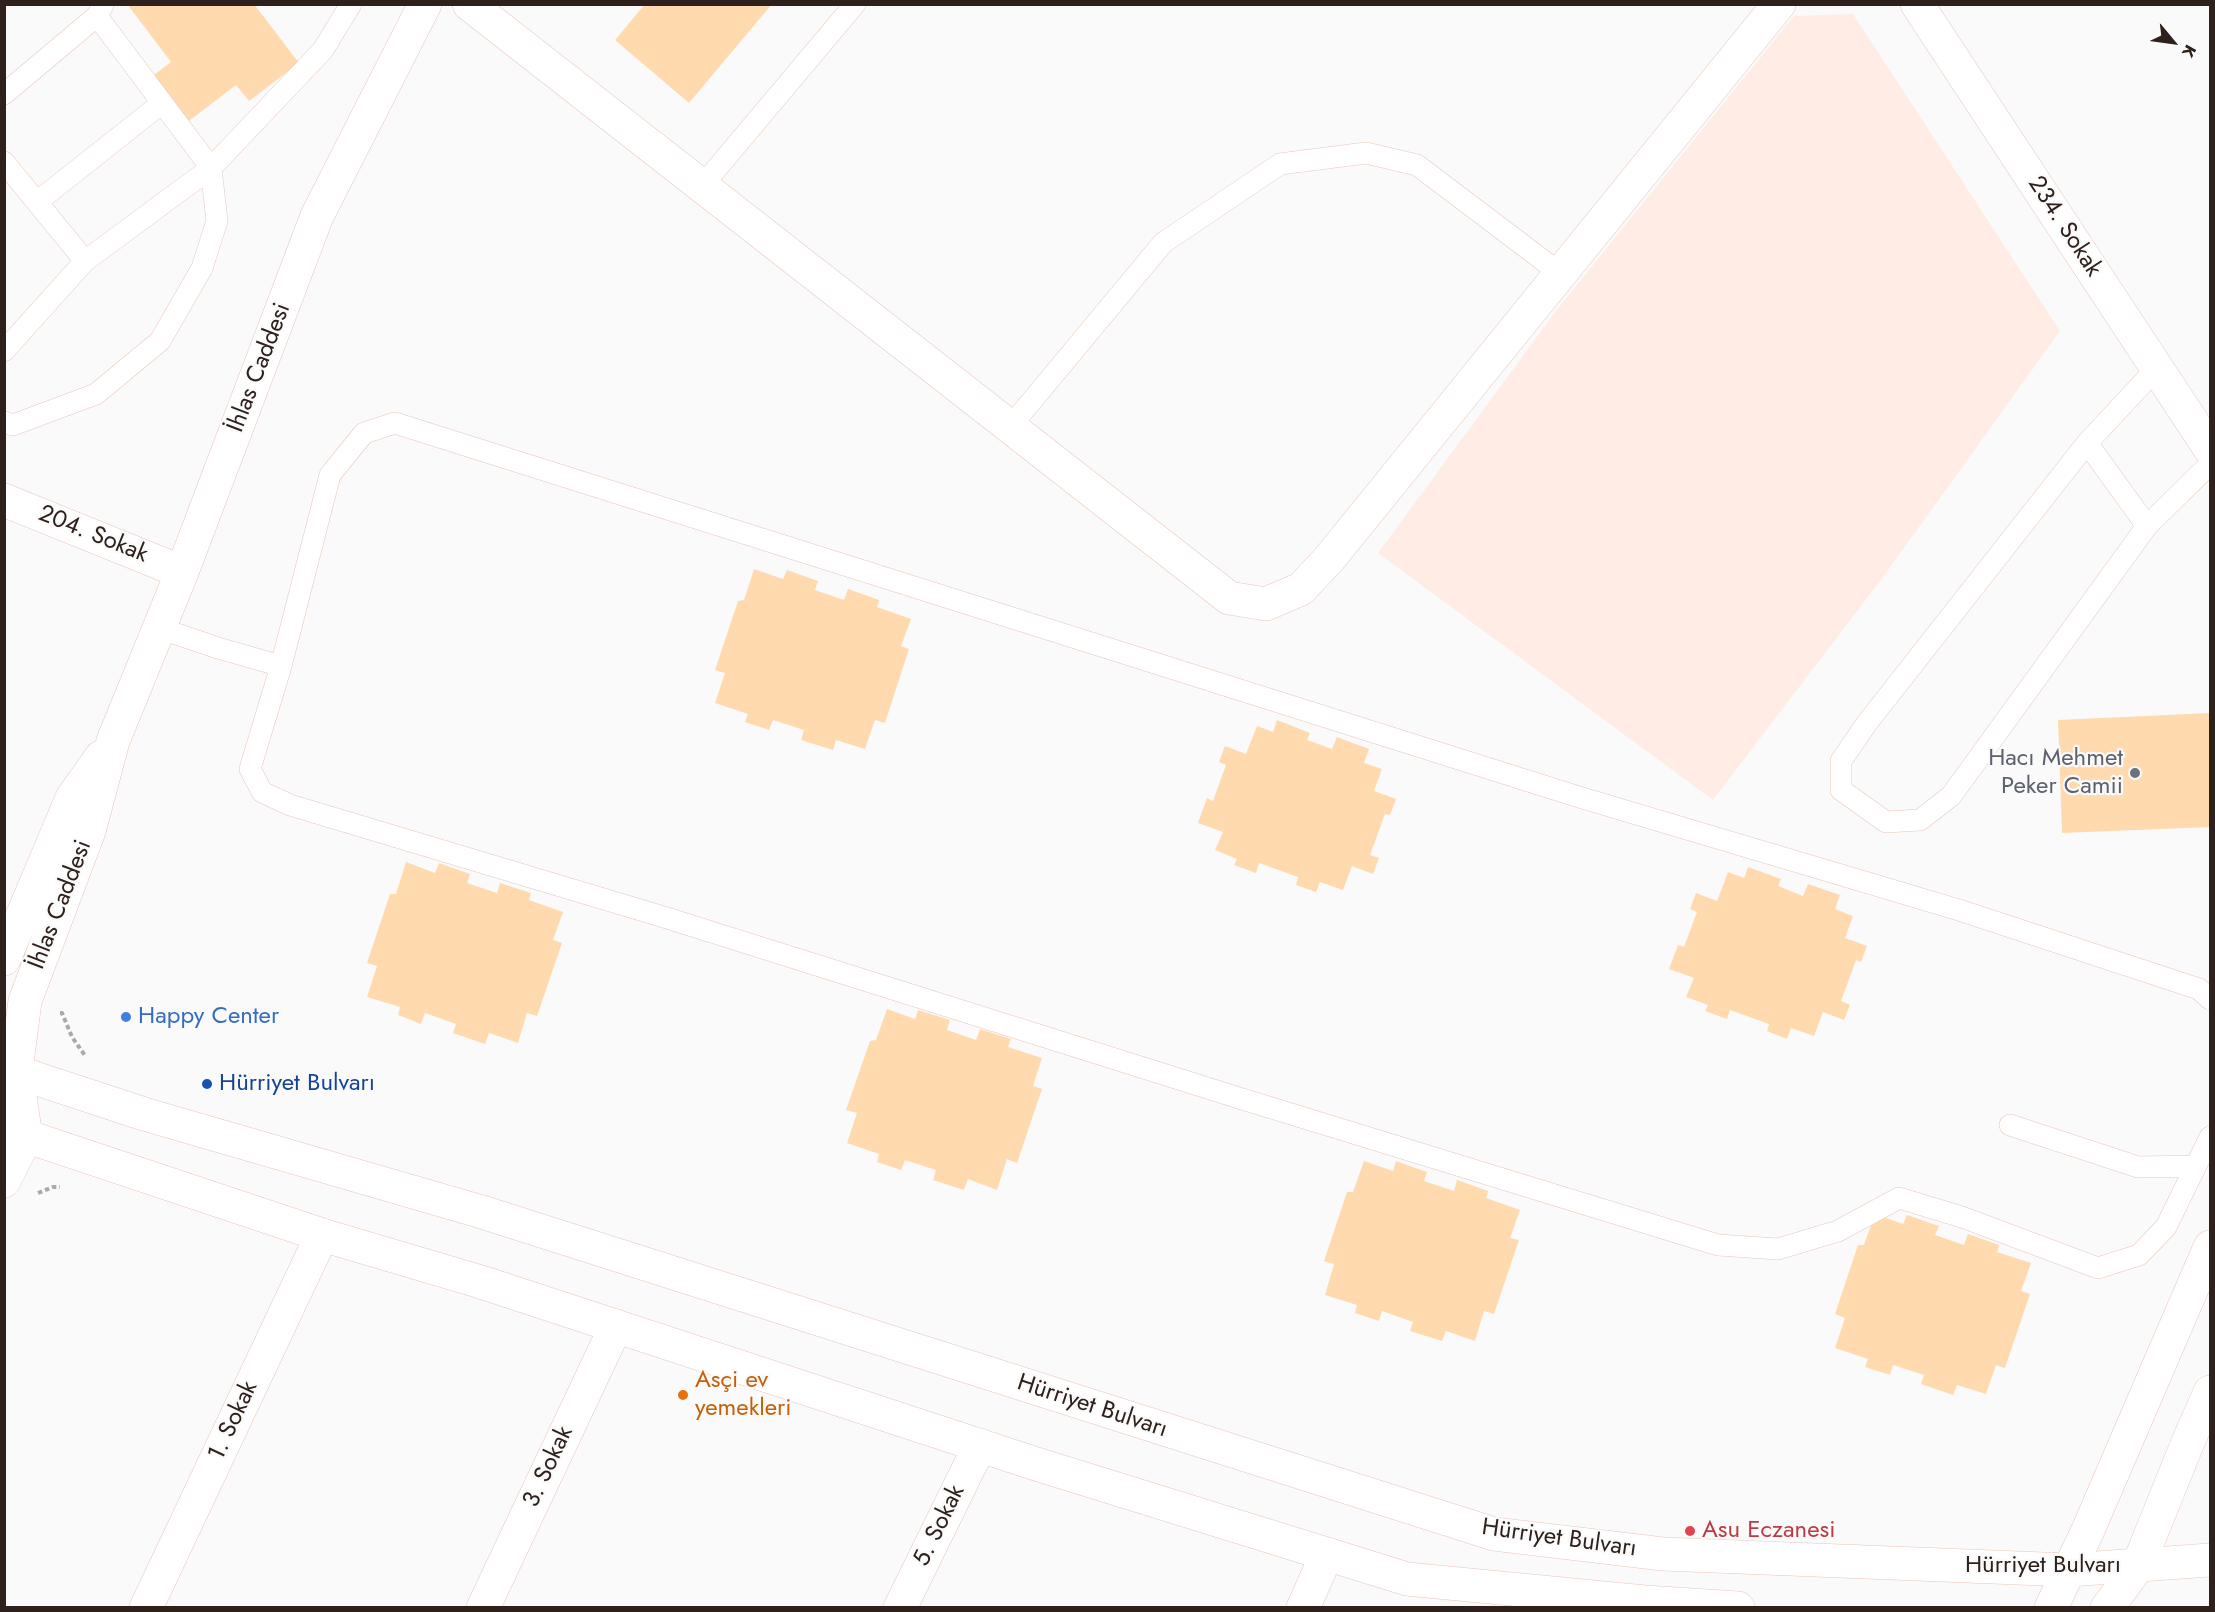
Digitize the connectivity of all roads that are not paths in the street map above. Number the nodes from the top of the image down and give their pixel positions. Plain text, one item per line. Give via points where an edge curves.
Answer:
1 (351, 4) edge
2 (425, 4) edge
3 (469, 4) edge
4 (855, 4) edge
5 (1779, 4) edge
6 (1917, 4) edge
7 (100, 10) edge
8 (4, 94) edge
9 (162, 103) junction
10 (4, 162) edge
11 (211, 168) junction
12 (702, 186) junction
13 (37, 202) junction
14 (85, 261) junction
15 (1561, 274) junction
16 (4, 351) edge
17 (2157, 368) junction
18 (4, 422) edge
19 (1010, 427) junction
20 (2087, 443) junction
21 (2211, 449) edge
22 (2211, 464) edge
23 (4, 500) edge
24 (2147, 526) junction
25 (182, 572) junction
26 (159, 628) junction
27 (281, 666) junction
28 (113, 741) junction
29 (4, 959) edge
30 (2211, 999) edge
31 (10, 1069) edge
32 (2010, 1125) dead end
33 (15, 1133) edge
34 (2211, 1137) edge
35 (2196, 1166) junction
36 (18, 1188) edge
37 (322, 1235) junction
38 (2211, 1247) edge
39 (616, 1326) junction
40 (2211, 1392) edge
41 (980, 1445) junction
42 (1327, 1554) junction
43 (2211, 1560) edge
44 (2138, 1566) junction
45 (2069, 1570) junction
46 (1644, 1605) edge
47 (146, 1608) edge
48 (483, 1608) edge
49 (900, 1608) edge
50 (1303, 1608) edge
51 (1738, 1608) edge
52 (2051, 1608) edge
53 (2107, 1608) edge

1 - 11 lane via 323,50
2 - 25 street, İhlas Caddesi via 317,216
3 - 12 street
4 - 12 lane
5 - 15 street
6 - 17 street, 234. Sokak
7 - 8 lane
7 - 9 lane
9 - 11 lane
9 - 13 lane
10 - 13 lane
11 - 14 lane
11 - 18 lane via 217,221 202,267 160,341 96,394 13,425
12 - 19 street
13 - 14 lane
14 - 16 lane
15 - 19 lane via 1417,165 1366,153 1281,164 1163,243
15 - 19 street via 1329,559 1300,589 1266,604 1228,598
17 - 20 lane
17 - 21 street, 234. Sokak
20 - 24 lane
20 - 24 lane via 1867,723 1841,761 1841,790 1886,822 1920,820 1951,796
22 - 24 lane
23 - 25 street, 204. Sokak
25 - 26 street, İhlas Caddesi
26 - 27 lane
26 - 28 street, İhlas Caddesi
27 - 30 lane via 330,475 364,433 395,423 1579,797 1959,910 2199,989
27 - 35 lane via 250,769 262,792 290,805 667,918 1718,1245 1778,1249 1838,1231 1899,1197 2098,1268 2139,1255 2166,1227
28 - 29 street, İhlas Caddesi via 72,798
28 - 31 street, İhlas Caddesi via 89,831 25,1001
31 - 33 street, İhlas Caddesi
31 - 45 street, Hürriyet Bulvarı via 144,1114 482,1212 1494,1534 1663,1554
32 - 35 lane via 2138,1167
33 - 36 street
33 - 37 street
34 - 35 lane
37 - 39 street
37 - 47 street, 1. Sokak
38 - 45 street
39 - 41 street
39 - 48 street, 3. Sokak
40 - 44 street
41 - 42 street
41 - 49 street, 5. Sokak
42 - 46 street via 1407,1579
42 - 50 street
43 - 44 street, Hürriyet Bulvarı
44 - 45 street, Hürriyet Bulvarı
44 - 53 street
45 - 52 street
46 - 51 street

